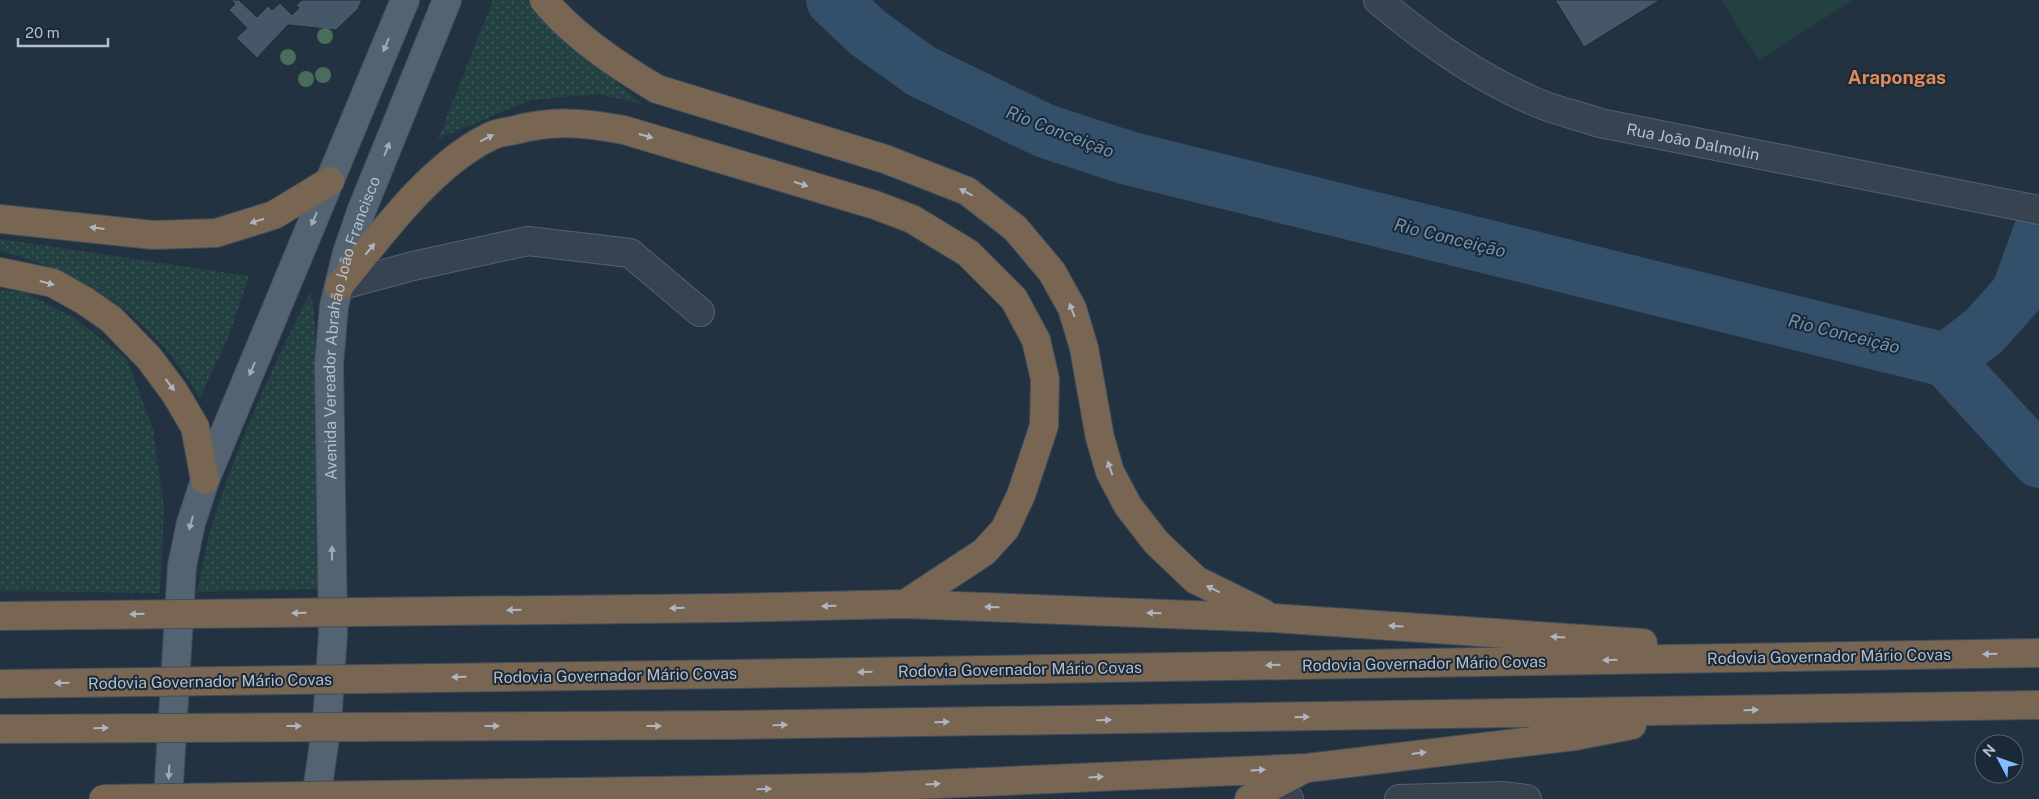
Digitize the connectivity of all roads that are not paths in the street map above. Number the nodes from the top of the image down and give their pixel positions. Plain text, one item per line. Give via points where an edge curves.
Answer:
1 (405, 0) edge
2 (447, 0) edge
3 (544, 0) edge
4 (1378, 0) edge
5 (330, 181) junction
6 (2028, 207) edge
7 (0, 219) edge
8 (0, 272) edge
9 (339, 286) junction
10 (700, 312) dead end
11 (205, 480) junction
12 (905, 604) junction
13 (0, 616) edge
14 (1273, 618) junction
15 (2039, 654) edge
16 (1834, 656) junction
17 (0, 684) edge
18 (2039, 705) edge
19 (1703, 711) junction
20 (0, 729) edge
21 (1307, 768) junction
22 (867, 787) junction
23 (1269, 796) edge
24 (103, 799) edge
25 (168, 799) edge
26 (316, 799) edge
27 (897, 799) edge
28 (1400, 799) edge
29 (1527, 799) edge

1 -> 5 main road
9 -> 2 main road, Avenida Vereador Abrahão João Francisco via 361,212
14 -> 3 highway via 1196,580 1156,542 1128,506 1110,472 1100,438 1084,348 1072,308 1052,272 1015,228 967,191 895,163 656,89 594,46
4 - 6 street, Rua João Dalmolin via 1416,33 1469,70 1532,101 1583,117 1700,144
5 -> 7 highway via 274,215 216,233 153,235
5 -> 11 main road
8 -> 11 highway via 53,283 85,301 111,319 150,358 195,427
9 - 10 street via 528,240 630,253
9 -> 12 highway via 391,222 463,152 491,136 542,123 595,124 624,130 912,219 968,253 1014,299 1036,340 1045,379 1044,426 1021,494 1005,529 984,552
26 -> 9 main road, Avenida Vereador Abrahão João Francisco via 331,671 329,364
11 -> 25 main road via 182,566
12 -> 13 highway, bridge
14 -> 12 highway
16 -> 14 highway
15 -> 16 highway, Rodovia Governador Mário Covas
16 -> 17 highway, Rodovia Governador Mário Covas, bridge
19 -> 18 highway
20 -> 19 highway, bridge via 731,725
21 -> 19 highway via 1575,736
22 -> 21 highway
21 - 23 highway
24 -> 22 highway, bridge
22 - 27 highway
28 - 29 street via 1504,796

